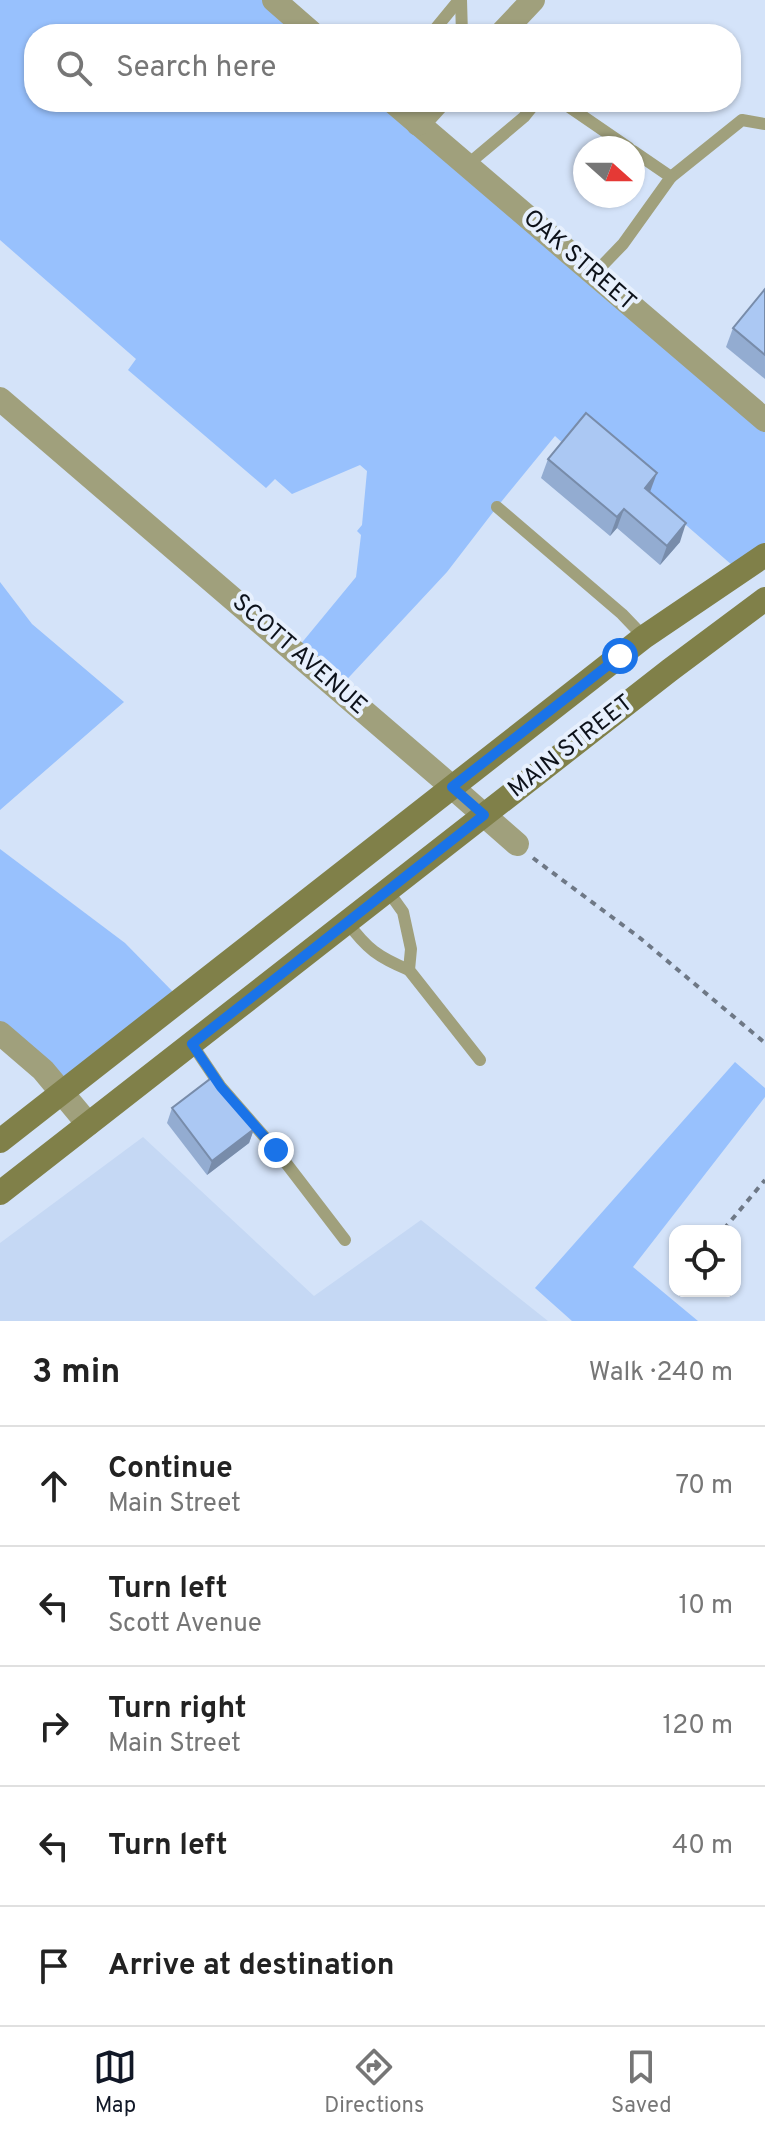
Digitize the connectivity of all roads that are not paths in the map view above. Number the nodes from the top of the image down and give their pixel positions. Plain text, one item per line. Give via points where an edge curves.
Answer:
1 (274, 0) edge
2 (460, 0) edge
3 (528, 1) edge
4 (302, 24) edge
5 (440, 24) edge
6 (461, 24) edge
7 (509, 24) edge
8 (404, 112) edge
9 (429, 112) edge
10 (528, 112) edge
11 (576, 112) edge
12 (418, 124) junction
13 (765, 124) edge
14 (611, 136) edge
15 (645, 159) edge
16 (467, 165) junction
17 (671, 177) junction
18 (594, 274) junction
19 (0, 399) edge
20 (765, 420) edge
21 (497, 507) dead end
22 (765, 555) edge
23 (765, 599) edge
24 (644, 637) junction
25 (670, 670) junction
26 (452, 787) junction
27 (484, 815) junction
28 (517, 844) road end
29 (388, 891) junction
30 (347, 922) junction
31 (409, 970) junction
32 (0, 1033) edge
33 (192, 1044) junction
34 (480, 1060) dead end
35 (62, 1092) junction
36 (88, 1124) junction
37 (0, 1141) edge
38 (0, 1193) edge
39 (345, 1240) dead end

1 - 4 street
2 - 5 lane
2 - 6 lane
3 - 7 street
8 - 12 street, OAK STREET
9 - 12 street
10 - 16 lane
11 - 14 lane
12 - 16 street, OAK STREET
13 - 17 lane via 742,120
15 - 17 lane
16 - 18 street, OAK STREET
17 - 18 lane via 623,244
18 - 20 street, OAK STREET
19 - 26 street, SCOTT AVENUE
21 - 24 lane
22 - 24 main road, MAIN STREET
23 - 25 main road, MAIN STREET
24 - 25 main road
24 - 26 main road, MAIN STREET
25 - 27 main road, MAIN STREET
26 - 27 street, SCOTT AVENUE
26 - 35 main road, MAIN STREET
27 - 28 street, SCOTT AVENUE
27 - 29 main road, MAIN STREET
29 - 30 main road, MAIN STREET
29 - 31 lane via 403,912 411,949
30 - 31 lane via 382,959
30 - 33 main road, MAIN STREET
31 - 34 lane
32 - 35 street
33 - 36 main road, MAIN STREET
33 - 39 lane
35 - 36 street
35 - 37 main road, MAIN STREET
36 - 38 main road, MAIN STREET

